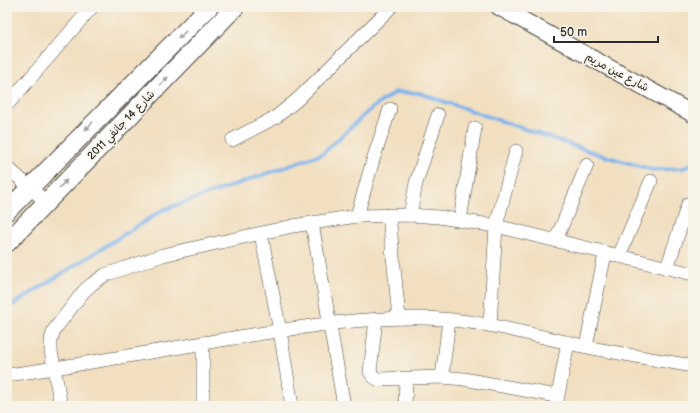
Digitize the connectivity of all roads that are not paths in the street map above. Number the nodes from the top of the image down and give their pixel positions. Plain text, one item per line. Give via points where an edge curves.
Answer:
1 (92, 7) edge
2 (209, 7) edge
3 (236, 7) edge
4 (390, 7) edge
5 (499, 7) edge
6 (7, 105) edge
7 (390, 109) dead end
8 (693, 114) edge
9 (438, 115) dead end
10 (475, 128) dead end
11 (232, 140) dead end
12 (516, 151) dead end
13 (587, 165) dead end
14 (9, 170) edge
15 (651, 181) dead end
16 (29, 187) junction
17 (46, 202) junction
18 (688, 204) dead end
19 (7, 211) edge
20 (389, 215) junction
21 (410, 215) junction
22 (357, 216) junction
23 (460, 220) junction
24 (312, 223) junction
25 (496, 226) junction
26 (261, 234) junction
27 (556, 240) junction
28 (7, 242) edge
29 (605, 254) junction
30 (619, 256) junction
31 (667, 268) junction
32 (693, 274) edge
33 (399, 318) junction
34 (376, 319) junction
35 (449, 320) junction
36 (329, 324) junction
37 (490, 325) junction
38 (280, 331) junction
39 (568, 342) junction
40 (203, 343) junction
41 (586, 346) junction
42 (693, 366) edge
43 (53, 368) junction
44 (7, 374) edge
45 (442, 377) junction
46 (406, 379) junction
47 (557, 401) edge
48 (61, 406) edge
49 (203, 406) edge
50 (292, 406) edge
51 (344, 406) edge
52 (405, 406) edge

1 - 6 street
2 -> 16 main road, شارع 14 جانفي 2011
17 -> 3 main road, شارع 14 جانفي 2011
4 - 11 street via 287,109
5 - 8 street, شارع عين مريم
7 - 22 street
9 - 21 street via 416,183
10 - 23 street
12 - 25 street
13 - 27 street
14 - 16 street
15 - 30 street
16 - 17 street
16 - 19 main road, شارع 14 جانفي 2011
17 - 28 main road, شارع 14 جانفي 2011
18 - 31 street
20 - 21 street
20 - 22 street
20 - 33 street
21 - 23 street
22 - 24 street
23 - 25 street
24 - 26 street
24 - 36 street
25 - 27 street
25 - 37 street
26 - 38 street
26 - 43 street via 163,255 105,275 84,291 54,330 50,345
27 - 29 street
29 - 30 street
29 - 41 street
30 - 31 street
31 - 32 street
33 - 34 street
33 - 35 street
34 - 36 street
34 - 46 street via 371,375 377,379
35 - 37 street
35 - 45 street
36 - 38 street
36 - 51 street
37 - 39 street
38 - 40 street
38 - 50 street
39 - 41 street
39 - 47 street
40 - 43 street
40 - 49 street
41 - 42 street
43 - 44 street
43 - 48 street
45 - 46 street
45 - 47 street via 464,379
46 - 52 street

